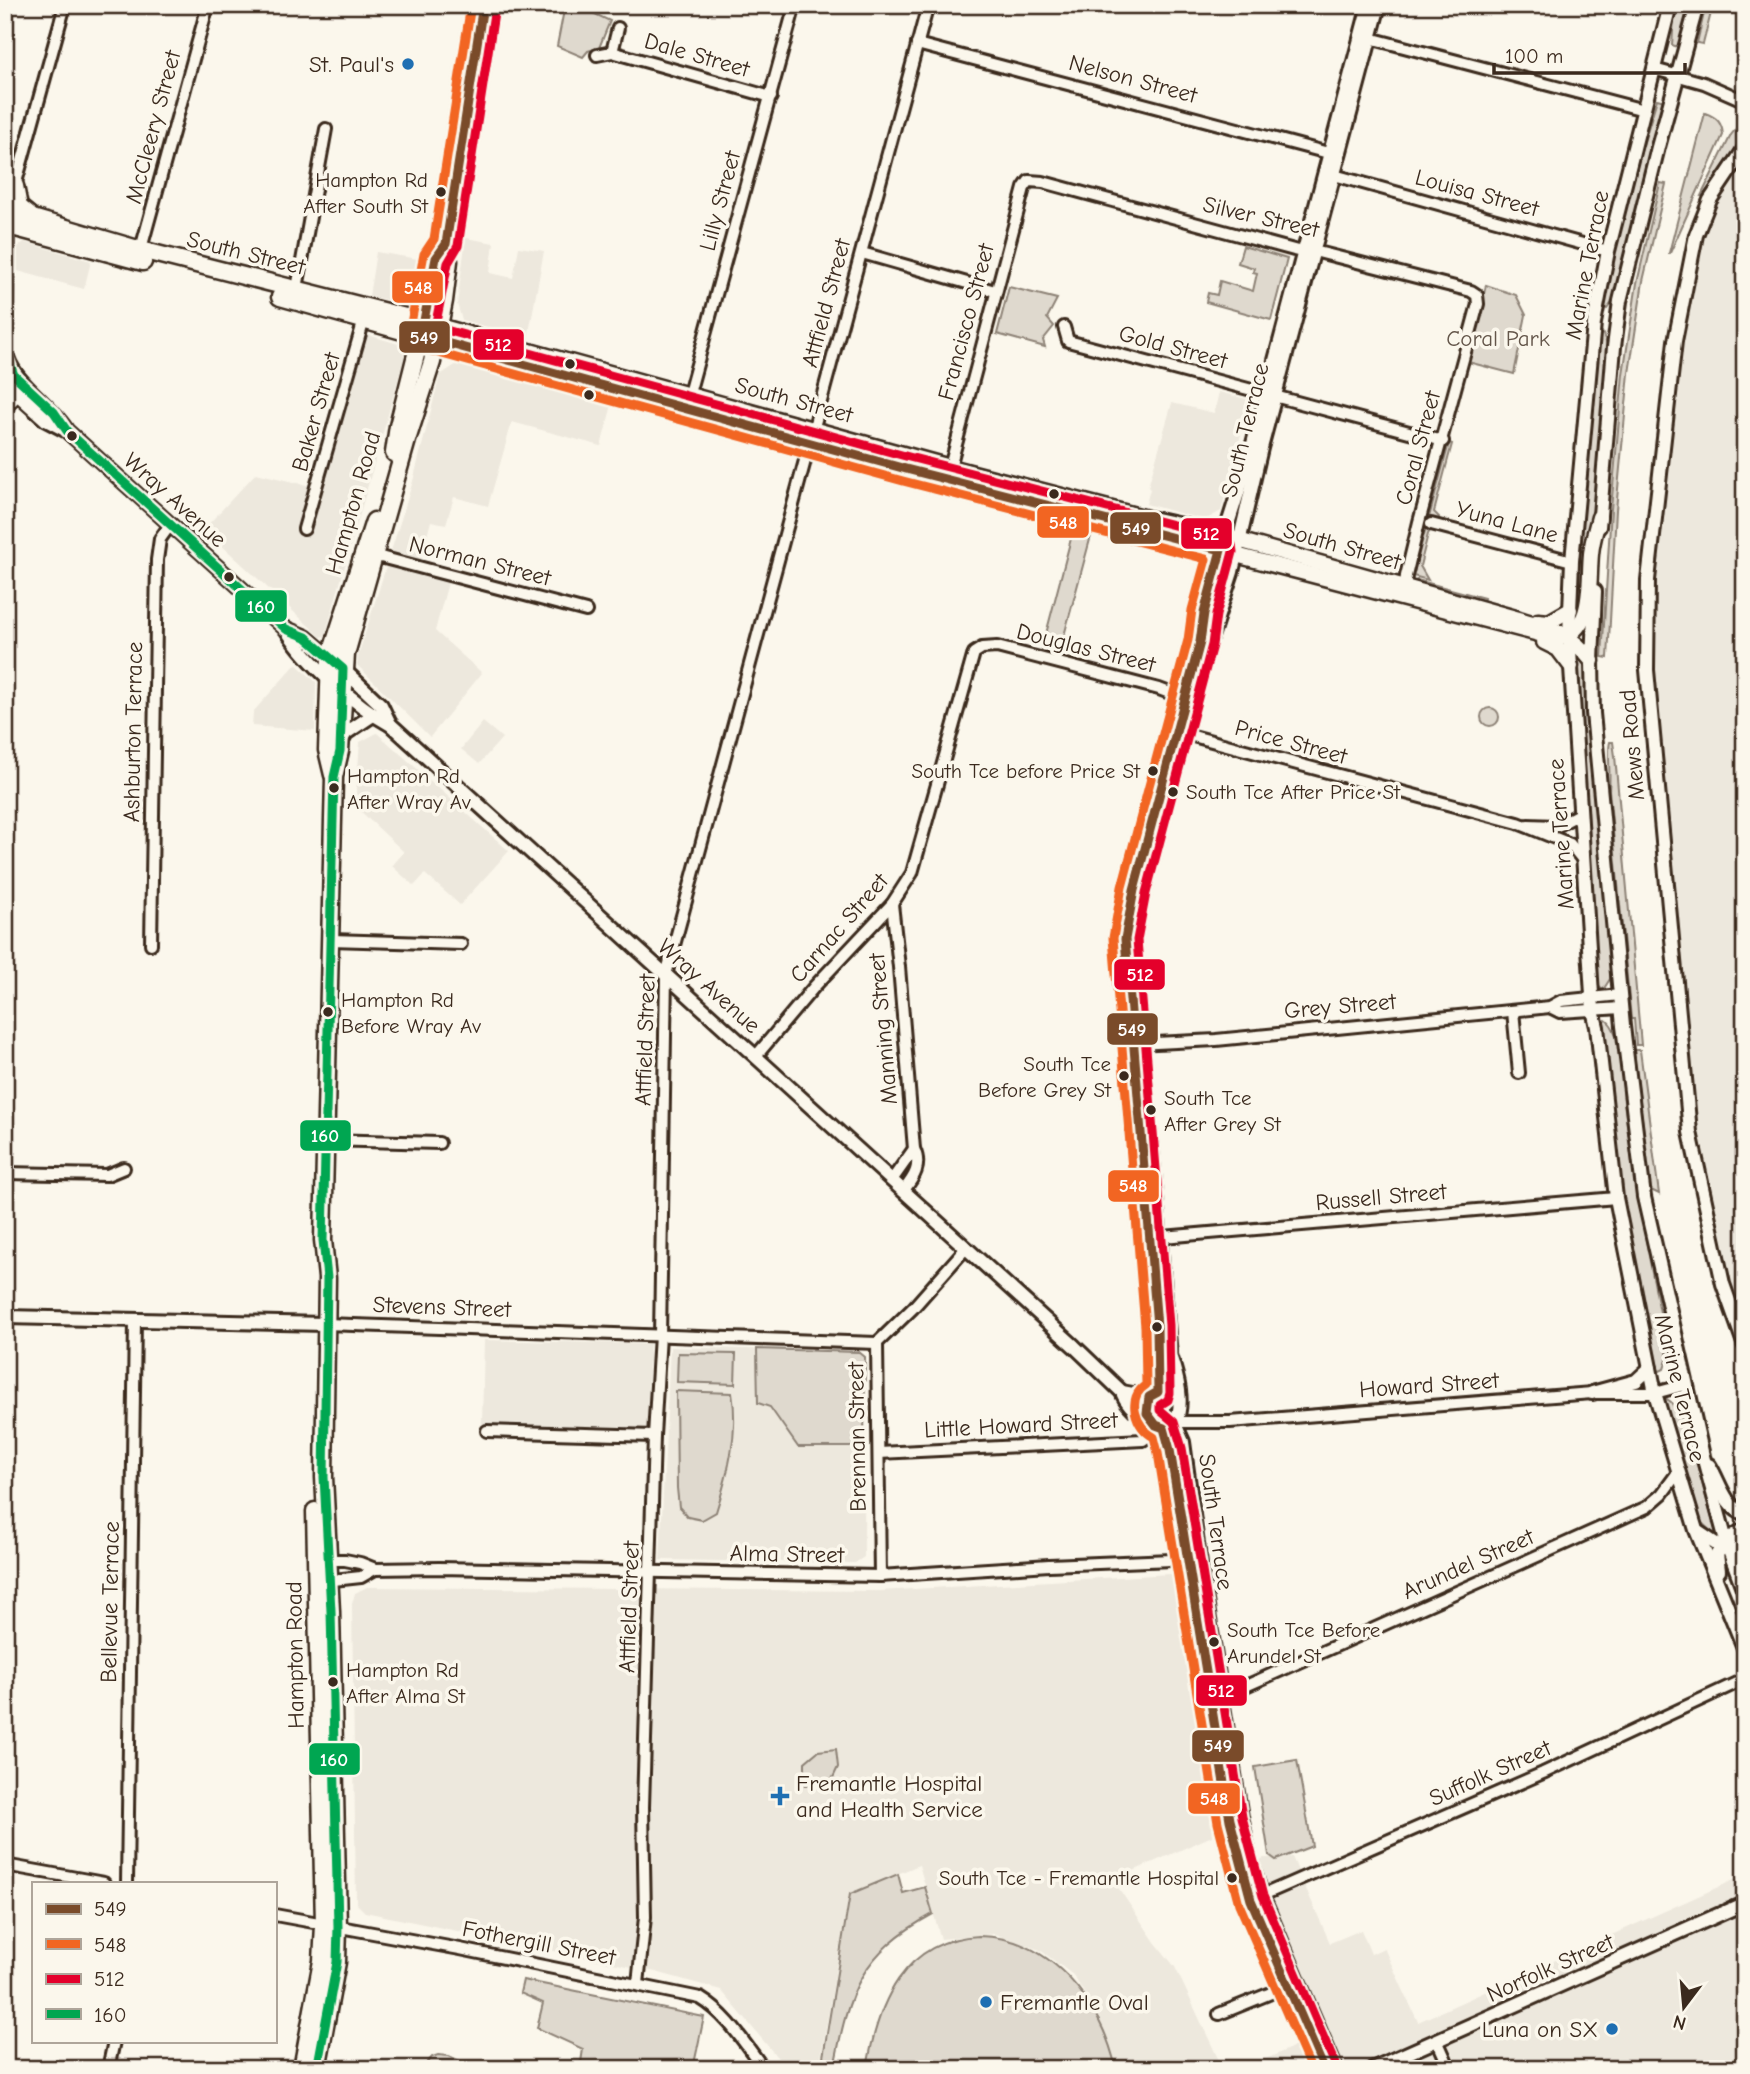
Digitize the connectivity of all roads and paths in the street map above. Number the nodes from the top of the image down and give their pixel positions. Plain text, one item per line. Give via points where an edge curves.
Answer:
1 (65, 5) edge
2 (208, 5) edge
3 (483, 5) edge
4 (795, 5) edge
5 (928, 5) edge
6 (1370, 5) edge
7 (1380, 5) edge
8 (1670, 5) edge
9 (1698, 5) edge
10 (618, 28) dead end
11 (1366, 37) junction
12 (917, 44) junction
13 (612, 52) junction
14 (597, 55) dead end
15 (1654, 69) junction
16 (1679, 75) junction
17 (771, 97) junction
18 (1745, 101) edge
19 (1644, 110) junction
20 (326, 129) dead end
21 (1745, 148) edge
22 (1334, 154) junction
23 (1334, 175) junction
24 (1024, 188) joint
25 (9, 210) edge
26 (1308, 251) junction
27 (1608, 251) junction
28 (862, 253) junction
29 (140, 255) junction
30 (995, 291) junction
31 (295, 295) junction
32 (1477, 308) joint
33 (366, 313) junction
34 (5, 317) edge
35 (1064, 327) dead end
36 (430, 331) junction
37 (5, 350) edge
38 (5, 383) edge
39 (22, 390) junction
40 (1271, 394) junction
41 (687, 401) junction
42 (5, 408) edge
43 (812, 435) junction
44 (1443, 441) junction
45 (950, 467) junction
46 (1600, 517) junction
47 (1431, 524) dead end
48 (170, 525) junction
49 (304, 529) dead end
50 (1223, 543) junction
51 (1238, 547) junction
52 (369, 554) junction
53 (1572, 561) junction
54 (1404, 593) junction
55 (1570, 610) junction
56 (586, 611) dead end
57 (1519, 625) junction
58 (286, 629) junction
59 (1569, 636) junction
60 (974, 653) joint
61 (330, 657) junction
62 (1591, 661) junction
63 (1571, 666) junction
64 (336, 672) junction
65 (342, 688) junction
66 (1183, 705) junction
67 (373, 715) junction
68 (391, 724) junction
69 (1180, 733) junction
70 (340, 743) junction
71 (334, 777) junction
72 (1581, 813) junction
73 (1518, 823) junction
74 (1585, 862) junction
75 (892, 904) junction
76 (331, 940) junction
77 (151, 944) dead end
78 (461, 944) dead end
79 (666, 975) junction
80 (1620, 1001) junction
81 (1592, 1004) junction
82 (1513, 1011) junction
83 (1137, 1044) junction
84 (756, 1056) junction
85 (1519, 1073) dead end
86 (326, 1140) junction
87 (439, 1143) dead end
88 (914, 1149) junction
89 (124, 1168) dead end
90 (5, 1173) edge
91 (892, 1181) junction
92 (904, 1190) junction
93 (1616, 1198) junction
94 (1155, 1237) junction
95 (966, 1248) junction
96 (5, 1317) edge
97 (135, 1321) junction
98 (320, 1324) junction
99 (660, 1335) junction
100 (877, 1343) junction
101 (1745, 1346) edge
102 (1650, 1368) junction
103 (1685, 1384) junction
104 (1122, 1392) junction
105 (1592, 1393) junction
106 (1655, 1393) junction
107 (1154, 1395) junction
108 (1178, 1406) junction
109 (1166, 1425) junction
110 (487, 1431) dead end
111 (654, 1436) junction
112 (879, 1453) junction
113 (1703, 1456) junction
114 (1679, 1471) junction
115 (1745, 1514) edge
116 (1745, 1526) edge
117 (1696, 1530) junction
118 (1727, 1543) junction
119 (1745, 1545) edge
120 (1193, 1556) junction
121 (322, 1560) junction
122 (375, 1569) junction
123 (1735, 1571) junction
124 (651, 1573) junction
125 (880, 1576) junction
126 (323, 1581) junction
127 (1745, 1593) edge
128 (1726, 1605) junction
129 (1745, 1650) edge
130 (1745, 1679) edge
131 (1222, 1695) junction
132 (5, 1865) edge
133 (98, 1882) edge
134 (127, 1882) edge
135 (1256, 1898) junction
136 (1745, 1903) edge
137 (276, 1916) edge
138 (331, 1926) junction
139 (638, 1984) junction
140 (1294, 1984) junction
141 (1219, 2014) dead end
142 (1437, 2040) junction
143 (114, 2042) edge
144 (108, 2069) edge
145 (302, 2069) edge
146 (317, 2069) edge
147 (764, 2069) edge
148 (1324, 2069) edge
149 (1336, 2069) edge
150 (1371, 2069) edge
151 (1450, 2069) edge

1 - 25 street
2 - 29 street, McCleery Street
3 - 36 main road, Hampton Road via 446,244 436,258
4 - 17 street, Lilly Street
5 - 12 street, Attfield Street
6 - 11 street, South Terrace
7 - 11 street, South Terrace
8 - 15 street, Marine Terrace
9 - 16 street, Marine Terrace
10 - 13 street, Dale Street
11 - 19 street
11 - 22 street, South Terrace
12 - 22 street, Nelson Street
12 - 28 street, Attfield Street
13 - 14 street, Dale Street
13 - 17 street, Dale Street
15 - 16 street
15 - 19 street, Marine Terrace
16 - 18 street
16 - 46 street, Marine Terrace via 1620,301
17 - 41 street, Lilly Street
19 - 27 street, Marine Terrace
20 - 31 street
21 - 101 street, Mews Road via 1710,200 1696,235 1675,341 1648,580 1647,670 1690,1132 1723,1284
22 - 23 street, South Terrace
22 - 26 street, South Terrace
23 - 26 street, South Terrace
23 - 27 street, Louisa Street
24 - 26 street, Silver Street via 1029,181 1043,182
24 - 30 street, Francisco Street
25 - 29 main road, South Street via 84,245
25 - 29 main road, South Street via 20,209
25 - 34 street
26 - 32 street, Silver Street via 1473,292 1479,299
26 - 40 street, South Terrace
27 - 53 street, Marine Terrace via 1594,323
28 - 30 street
28 - 43 street, Attfield Street
29 - 31 main road, South Street
30 - 45 street, Francisco Street
31 - 33 main road, South Street
32 - 44 street, Coral Street
33 - 36 main road, South Street
33 - 49 street, Baker Street
35 - 40 street, Gold Street via 1068,341
36 - 41 main road, South Street
36 - 52 main road, Hampton Road
37 - 39 street
38 - 39 street
39 - 42 street
39 - 48 street, Wray Avenue via 46,420 67,431
40 - 44 street, Gold Street
40 - 50 street, South Terrace
40 - 51 street, South Terrace
41 - 43 main road, South Street
43 - 45 main road, South Street
43 - 50 main road, South Street
43 - 79 street, Attfield Street
44 - 54 street, Coral Street
45 - 50 main road, South Street
46 - 59 main road via 1592,547 1587,609
46 - 62 street, Marine Terrace
47 - 53 street, Yuna Lane
48 - 58 street, Wray Avenue
48 - 77 street, Ashburton Terrace via 160,539 157,560
50 - 51 main road, South Street
50 - 66 street, South Terrace
51 - 54 main road, South Street
51 - 69 street, South Terrace
52 - 56 street, Norman Street
52 - 61 main road, Hampton Road
52 - 64 main road, Hampton Road via 345,654
53 - 55 street, Marine Terrace
54 - 57 main road, South Street
55 - 57 main road via 1549,622
55 - 59 street, Marine Terrace
57 - 59 main road, South Street via 1558,639
57 - 63 main road via 1558,649
58 - 61 street, Wray Avenue
58 - 64 street, Wray Avenue via 299,650
59 - 62 main road
59 - 63 street, Marine Terrace
60 - 66 street, Douglas Street via 997,647 1159,689 1175,695
60 - 75 street, Carnac Street via 912,873
61 - 64 main road, Hampton Road
62 - 80 street, Marine Terrace
63 - 72 street, Marine Terrace
64 - 65 main road, Hampton Road
64 - 68 street, Wray Avenue via 381,705
64 - 71 main road, Hampton Road via 327,750
65 - 67 street, Wray Avenue
65 - 70 main road, Hampton Road
66 - 69 street, South Terrace
67 - 68 street, Wray Avenue
67 - 70 street via 346,733
68 - 79 street, Wray Avenue
69 - 73 street, Price Street
69 - 83 street, South Terrace via 1134,932
70 - 71 main road, Hampton Road
71 - 76 main road, Hampton Road
72 - 73 street, Price Street via 1557,826
72 - 74 street, Marine Terrace
73 - 74 street, Price Street via 1570,844
74 - 81 street, Marine Terrace
75 - 84 street, Carnac Street
75 - 88 street, Manning Street
76 - 78 street
76 - 86 main road, Hampton Road
79 - 84 street, Wray Avenue
79 - 99 street, Attfield Street
80 - 81 street, Grey Street
80 - 103 street, Marine Terrace via 1644,1197
81 - 82 street, Grey Street via 1560,1012 1550,1007
81 - 93 street, Marine Terrace
82 - 83 street, Grey Street
82 - 85 street
83 - 94 street, South Terrace
84 - 91 street, Wray Avenue
86 - 87 street
86 - 98 main road, Hampton Road via 323,1240 316,1284
88 - 91 street
88 - 92 street, Manning Street via 918,1167
89 - 90 street via 107,1175
91 - 92 street, Wray Avenue
92 - 95 street, Wray Avenue
93 - 94 street, Russell Street
93 - 102 street, Marine Terrace
94 - 107 street, South Terrace
94 - 108 street, South Terrace
95 - 100 street, Brennan Street
95 - 104 street, Wray Avenue
96 - 97 street, Stevens Street
97 - 98 street, Stevens Street
97 - 134 street, Bellevue Terrace
98 - 99 street, Stevens Street
98 - 121 main road, Hampton Road
99 - 100 street, Stevens Street
99 - 111 street, Attfield Street
100 - 112 street, Brennan Street
102 - 105 street via 1636,1381
102 - 106 street, Marine Terrace
103 - 106 street, Howard Street
103 - 113 street, Marine Terrace
104 - 107 street
104 - 109 street, Wray Avenue via 1134,1409
105 - 106 street, Howard Street
105 - 109 street, Howard Street
106 - 114 street, Marine Terrace
107 - 108 street via 1171,1397
107 - 109 street, South Terrace via 1147,1413
108 - 109 street, South Terrace
109 - 112 street, Little Howard Street via 1143,1440
109 - 120 street, South Terrace via 1183,1442
110 - 111 street
111 - 124 street, Attfield Street
112 - 125 street, Brennan Street
113 - 115 street via 1734,1510
113 - 118 street, Marine Terrace
114 - 117 street, Marine Terrace
114 - 131 street, Arundel Street via 1647,1507
116 - 118 street
117 - 118 street via 1706,1539
117 - 128 street, Marine Terrace
118 - 119 street
118 - 123 street, Marine Terrace
118 - 128 street via 1716,1558
119 - 123 street
120 - 125 street, Alma Street
120 - 131 street, South Terrace
120 - 135 street, South Terrace via 1230,1820
121 - 122 street, Alma Street
121 - 126 main road, Hampton Road
122 - 124 street, Alma Street
122 - 126 street, Alma Street via 361,1577
123 - 127 street, Marine Terrace
124 - 125 street, Alma Street
124 - 139 street, Attfield Street via 643,1807 645,1917
126 - 138 main road, Hampton Road
128 - 129 street, Marine Terrace
130 - 135 street, Suffolk Street
131 - 135 street, South Terrace
132 - 133 street
135 - 140 street, South Terrace
136 - 142 street, Norfolk Street
137 - 138 street, Fothergill Street
138 - 139 street, Fothergill Street
138 - 145 main road, Hampton Road
138 - 146 main road, Hampton Road via 337,1962
139 - 147 street, Fothergill Street via 700,1998 714,2006
140 - 141 street
140 - 148 street, South Terrace
140 - 149 street, South Terrace
142 - 150 street, Norfolk Street
142 - 151 street
143 - 144 street

